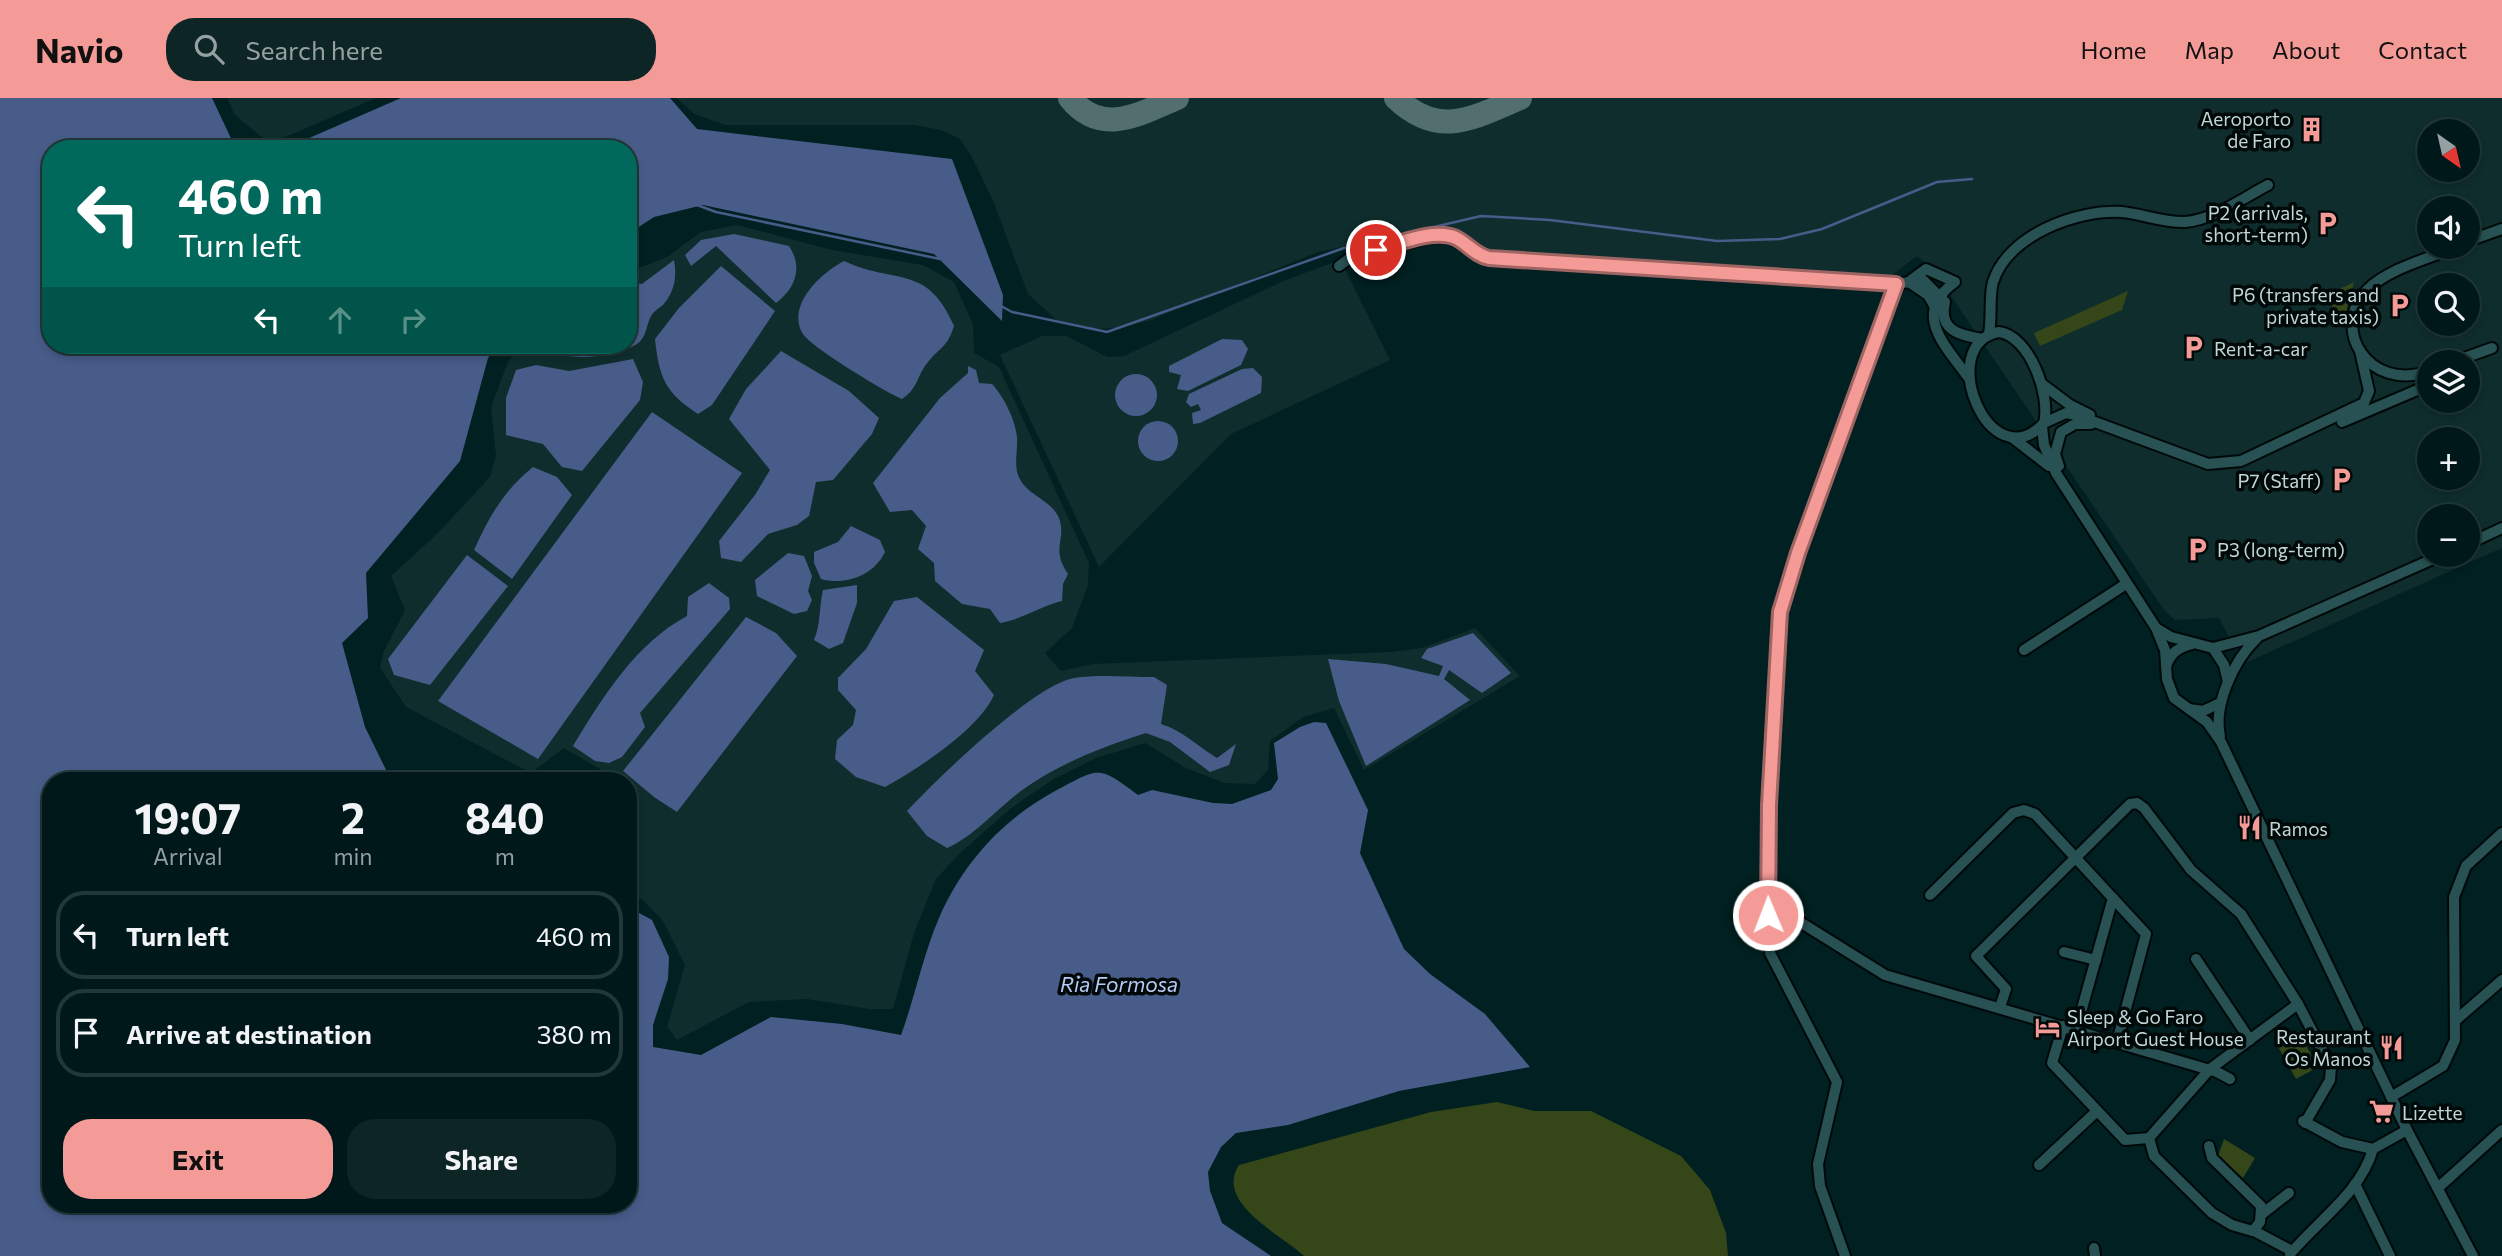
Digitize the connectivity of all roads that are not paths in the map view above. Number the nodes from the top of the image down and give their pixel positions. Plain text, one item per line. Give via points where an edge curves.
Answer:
1 (2267, 185) dead end
2 (2502, 229) edge
3 (2480, 237) edge
4 (2428, 259) edge
5 (1339, 266) dead end
6 (1909, 282) junction
7 (1896, 284) junction
8 (1938, 301) junction
9 (1985, 336) junction
10 (2497, 345) edge
11 (2360, 351) junction
12 (2480, 352) edge
13 (2480, 357) edge
14 (2417, 374) edge
15 (1970, 380) junction
16 (2040, 383) junction
17 (2417, 390) edge
18 (2104, 423) junction
19 (2043, 425) junction
20 (2309, 432) junction
21 (2013, 438) junction
22 (2056, 473) junction
23 (2066, 487) junction
24 (2502, 528) edge
25 (2480, 538) edge
26 (2417, 566) edge
27 (2126, 584) junction
28 (2156, 628) junction
29 (2259, 636) junction
30 (2192, 644) junction
31 (2213, 648) junction
32 (2024, 650) dead end
33 (2166, 666) junction
34 (2228, 682) junction
35 (2220, 703) junction
36 (2186, 709) junction
37 (2221, 742) junction
38 (2502, 834) edge
39 (2077, 858) junction
40 (1930, 895) dead end
41 (2113, 898) junction
42 (1768, 915) junction
43 (2064, 951) dead end
44 (2096, 960) junction
45 (2196, 960) dead end
46 (2502, 980) edge
47 (2298, 1004) junction
48 (2000, 1007) junction
49 (2456, 1020) junction
50 (2063, 1026) junction
51 (2076, 1030) junction
52 (2250, 1040) junction
53 (2117, 1042) junction
54 (2210, 1069) junction
55 (2230, 1079) dead end
56 (2392, 1097) junction
57 (2097, 1111) junction
58 (2407, 1130) junction
59 (2502, 1130) edge
60 (2149, 1138) junction
61 (2209, 1146) dead end
62 (2373, 1149) junction
63 (2039, 1165) dead end
64 (2355, 1184) junction
65 (2439, 1187) junction
66 (2289, 1193) dead end
67 (2262, 1214) junction
68 (2253, 1231) junction
69 (2291, 1254) edge
70 (1845, 1256) edge
71 (2390, 1256) edge
72 (2473, 1256) edge

1 - 9 street via 2197,220 2171,221 2121,212 2095,214 2034,236 2011,253 1993,281
2 - 3 street
4 - 11 street via 2368,289 2354,320
5 - 7 street via 1350,258 1443,234 1489,258
6 - 7 street
6 - 8 street
6 - 8 street via 1926,270 1951,280
7 - 42 street via 1780,612
8 - 9 street via 1945,302 1944,319 1951,331 1964,337
8 - 15 street via 1938,340
9 - 15 street via 1974,351
9 - 16 street via 2008,333 2017,339
10 - 12 street
10 - 13 street
11 - 14 street via 2372,366 2392,376
11 - 20 street via 2368,397 2360,406
15 - 21 street via 1988,423
16 - 18 street
16 - 19 street via 2047,400
17 - 20 street
18 - 19 street via 2066,414
18 - 20 street via 2219,465 2241,461
18 - 23 street via 2075,424 2057,438 2055,454
19 - 21 street
19 - 22 street via 2044,445
21 - 22 street
22 - 23 street
23 - 27 street
24 - 25 street
26 - 29 street
27 - 28 street
27 - 32 street
28 - 30 street
28 - 33 street
29 - 31 street
29 - 34 street via 2235,665
30 - 31 street
30 - 33 street via 2170,656
31 - 34 street
33 - 36 street via 2169,689
34 - 35 street
35 - 36 street via 2203,711
35 - 37 street via 2217,723
36 - 37 street via 2207,722
37 - 56 street
38 - 49 street via 2466,866 2454,897
39 - 40 street via 2035,814 2024,810 2013,813
39 - 41 street
39 - 47 street via 2130,804 2137,803 2191,870 2241,914
39 - 48 street via 1976,956 2006,989
41 - 44 street
41 - 53 street via 2146,934
42 - 48 street via 1800,922 1885,975
42 - 70 street via 1770,953 1837,1082 1818,1164 1820,1186
43 - 44 street
44 - 51 street
45 - 52 street
46 - 49 street
47 - 52 street
47 - 62 street via 2331,1067 2330,1080 2304,1122 2342,1142
48 - 50 street
49 - 56 street via 2455,1040 2443,1066
50 - 51 street
50 - 57 street via 2052,1063
51 - 53 street
52 - 54 street
53 - 54 street
54 - 55 street
54 - 60 street
56 - 58 street
57 - 60 street via 2125,1140
57 - 63 street
58 - 62 street
58 - 65 street
59 - 65 street
60 - 68 street via 2154,1156 2212,1213
61 - 67 street via 2212,1158 2261,1206
62 - 64 street via 2368,1168
64 - 69 street
64 - 71 street
65 - 72 street
66 - 67 street
67 - 68 street
68 - 69 street

